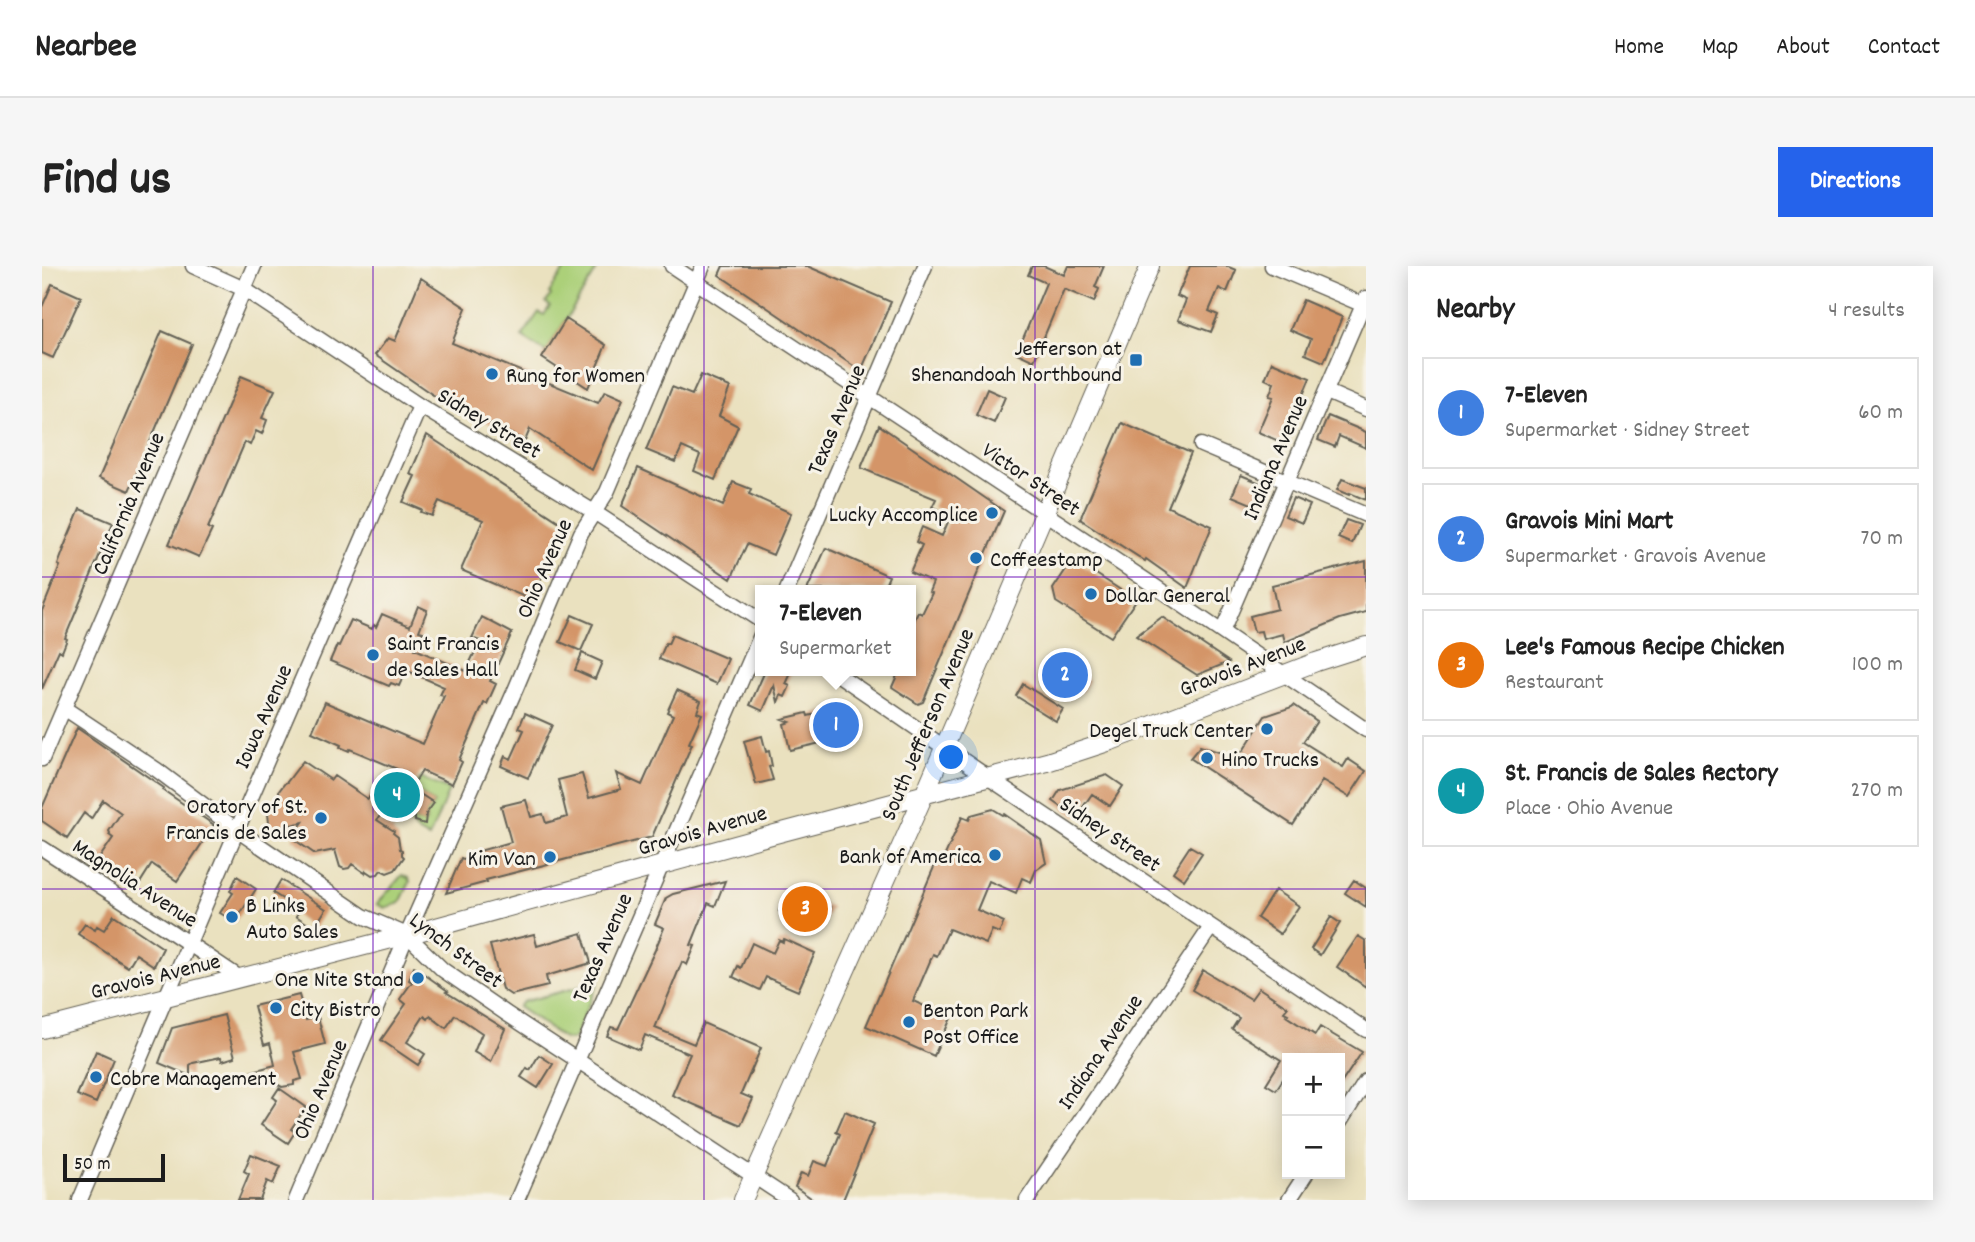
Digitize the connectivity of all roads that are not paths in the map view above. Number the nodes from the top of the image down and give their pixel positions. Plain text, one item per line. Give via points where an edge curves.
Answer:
1 (193, 266) edge
2 (254, 266) edge
3 (672, 266) edge
4 (703, 266) edge
5 (925, 266) edge
6 (1150, 266) edge
7 (1272, 266) edge
8 (696, 282) junction
9 (244, 289) junction
10 (1365, 303) edge
11 (1326, 392) junction
12 (870, 397) junction
13 (420, 406) junction
14 (1366, 408) edge
15 (1201, 445) dead end
16 (1288, 482) junction
17 (594, 512) junction
18 (1044, 513) junction
19 (1366, 515) edge
20 (789, 585) edge
21 (755, 617) edge
22 (1222, 632) junction
23 (1366, 646) edge
24 (755, 649) edge
25 (1285, 675) junction
26 (840, 676) edge
27 (64, 708) junction
28 (1366, 730) edge
29 (944, 746) junction
30 (42, 759) edge
31 (989, 778) junction
32 (924, 795) junction
33 (237, 830) junction
34 (42, 848) edge
35 (662, 866) junction
36 (1211, 927) junction
37 (407, 935) junction
38 (189, 944) junction
39 (240, 978) junction
40 (166, 997) junction
41 (42, 1028) edge
42 (1366, 1030) edge
43 (578, 1059) junction
44 (1366, 1081) edge
45 (1344, 1116) edge
46 (753, 1175) junction
47 (1303, 1179) edge
48 (80, 1200) edge
49 (296, 1200) edge
50 (517, 1200) edge
51 (743, 1200) edge
52 (790, 1200) edge
53 (1027, 1200) edge
54 (1289, 1200) edge

1 - 9 street, Sidney Street
2 - 9 street, California Avenue
3 - 8 street, Victor Street
4 - 8 street, Ohio Avenue
5 - 12 street, Texas Avenue
6 - 18 main road, South Jefferson Avenue
7 - 10 street
8 - 12 street, Victor Street
8 - 17 street, Ohio Avenue via 607,492
9 - 13 street, Sidney Street
9 - 27 street, California Avenue
10 - 11 street, Indiana Avenue
11 - 14 street
11 - 16 street, Indiana Avenue
12 - 18 street, Victor Street
12 - 20 street, Texas Avenue
13 - 17 street, Sidney Street
13 - 33 street, Iowa Avenue
15 - 16 street
16 - 19 street
16 - 22 street, Indiana Avenue
17 - 21 street, Sidney Street
17 - 37 street, Ohio Avenue
18 - 22 street, Victor Street
18 - 29 main road, South Jefferson Avenue
22 - 25 street, Victor Street
23 - 25 main road, Gravois Avenue
24 - 35 street, Texas Avenue
25 - 28 street, Victor Street
25 - 31 main road, Gravois Avenue via 1111,741
26 - 29 street, Sidney Street
27 - 30 street, California Avenue
27 - 33 street, Lynch Street
29 - 31 street, Sidney Street
29 - 32 main road, South Jefferson Avenue
31 - 32 main road, Gravois Avenue
31 - 36 street, Sidney Street
32 - 35 main road, Gravois Avenue
32 - 46 main road, South Jefferson Avenue
33 - 37 street, Lynch Street via 363,916
33 - 38 street, Iowa Avenue
34 - 38 street, Magnolia Avenue
35 - 37 main road, Gravois Avenue
35 - 43 street, Texas Avenue
36 - 42 street, Sidney Street
36 - 53 street, Indiana Avenue
37 - 39 main road, Gravois Avenue
37 - 43 street, Lynch Street via 443,970
37 - 49 street, Ohio Avenue
38 - 39 street, Magnolia Avenue
38 - 40 street, Iowa Avenue
39 - 40 main road, Gravois Avenue
40 - 41 main road, Gravois Avenue
40 - 48 street, Iowa Avenue
43 - 46 street, Lynch Street
43 - 50 street, Texas Avenue
44 - 45 street
46 - 51 main road, South Jefferson Avenue
46 - 52 street, Lynch Street
47 - 54 street

